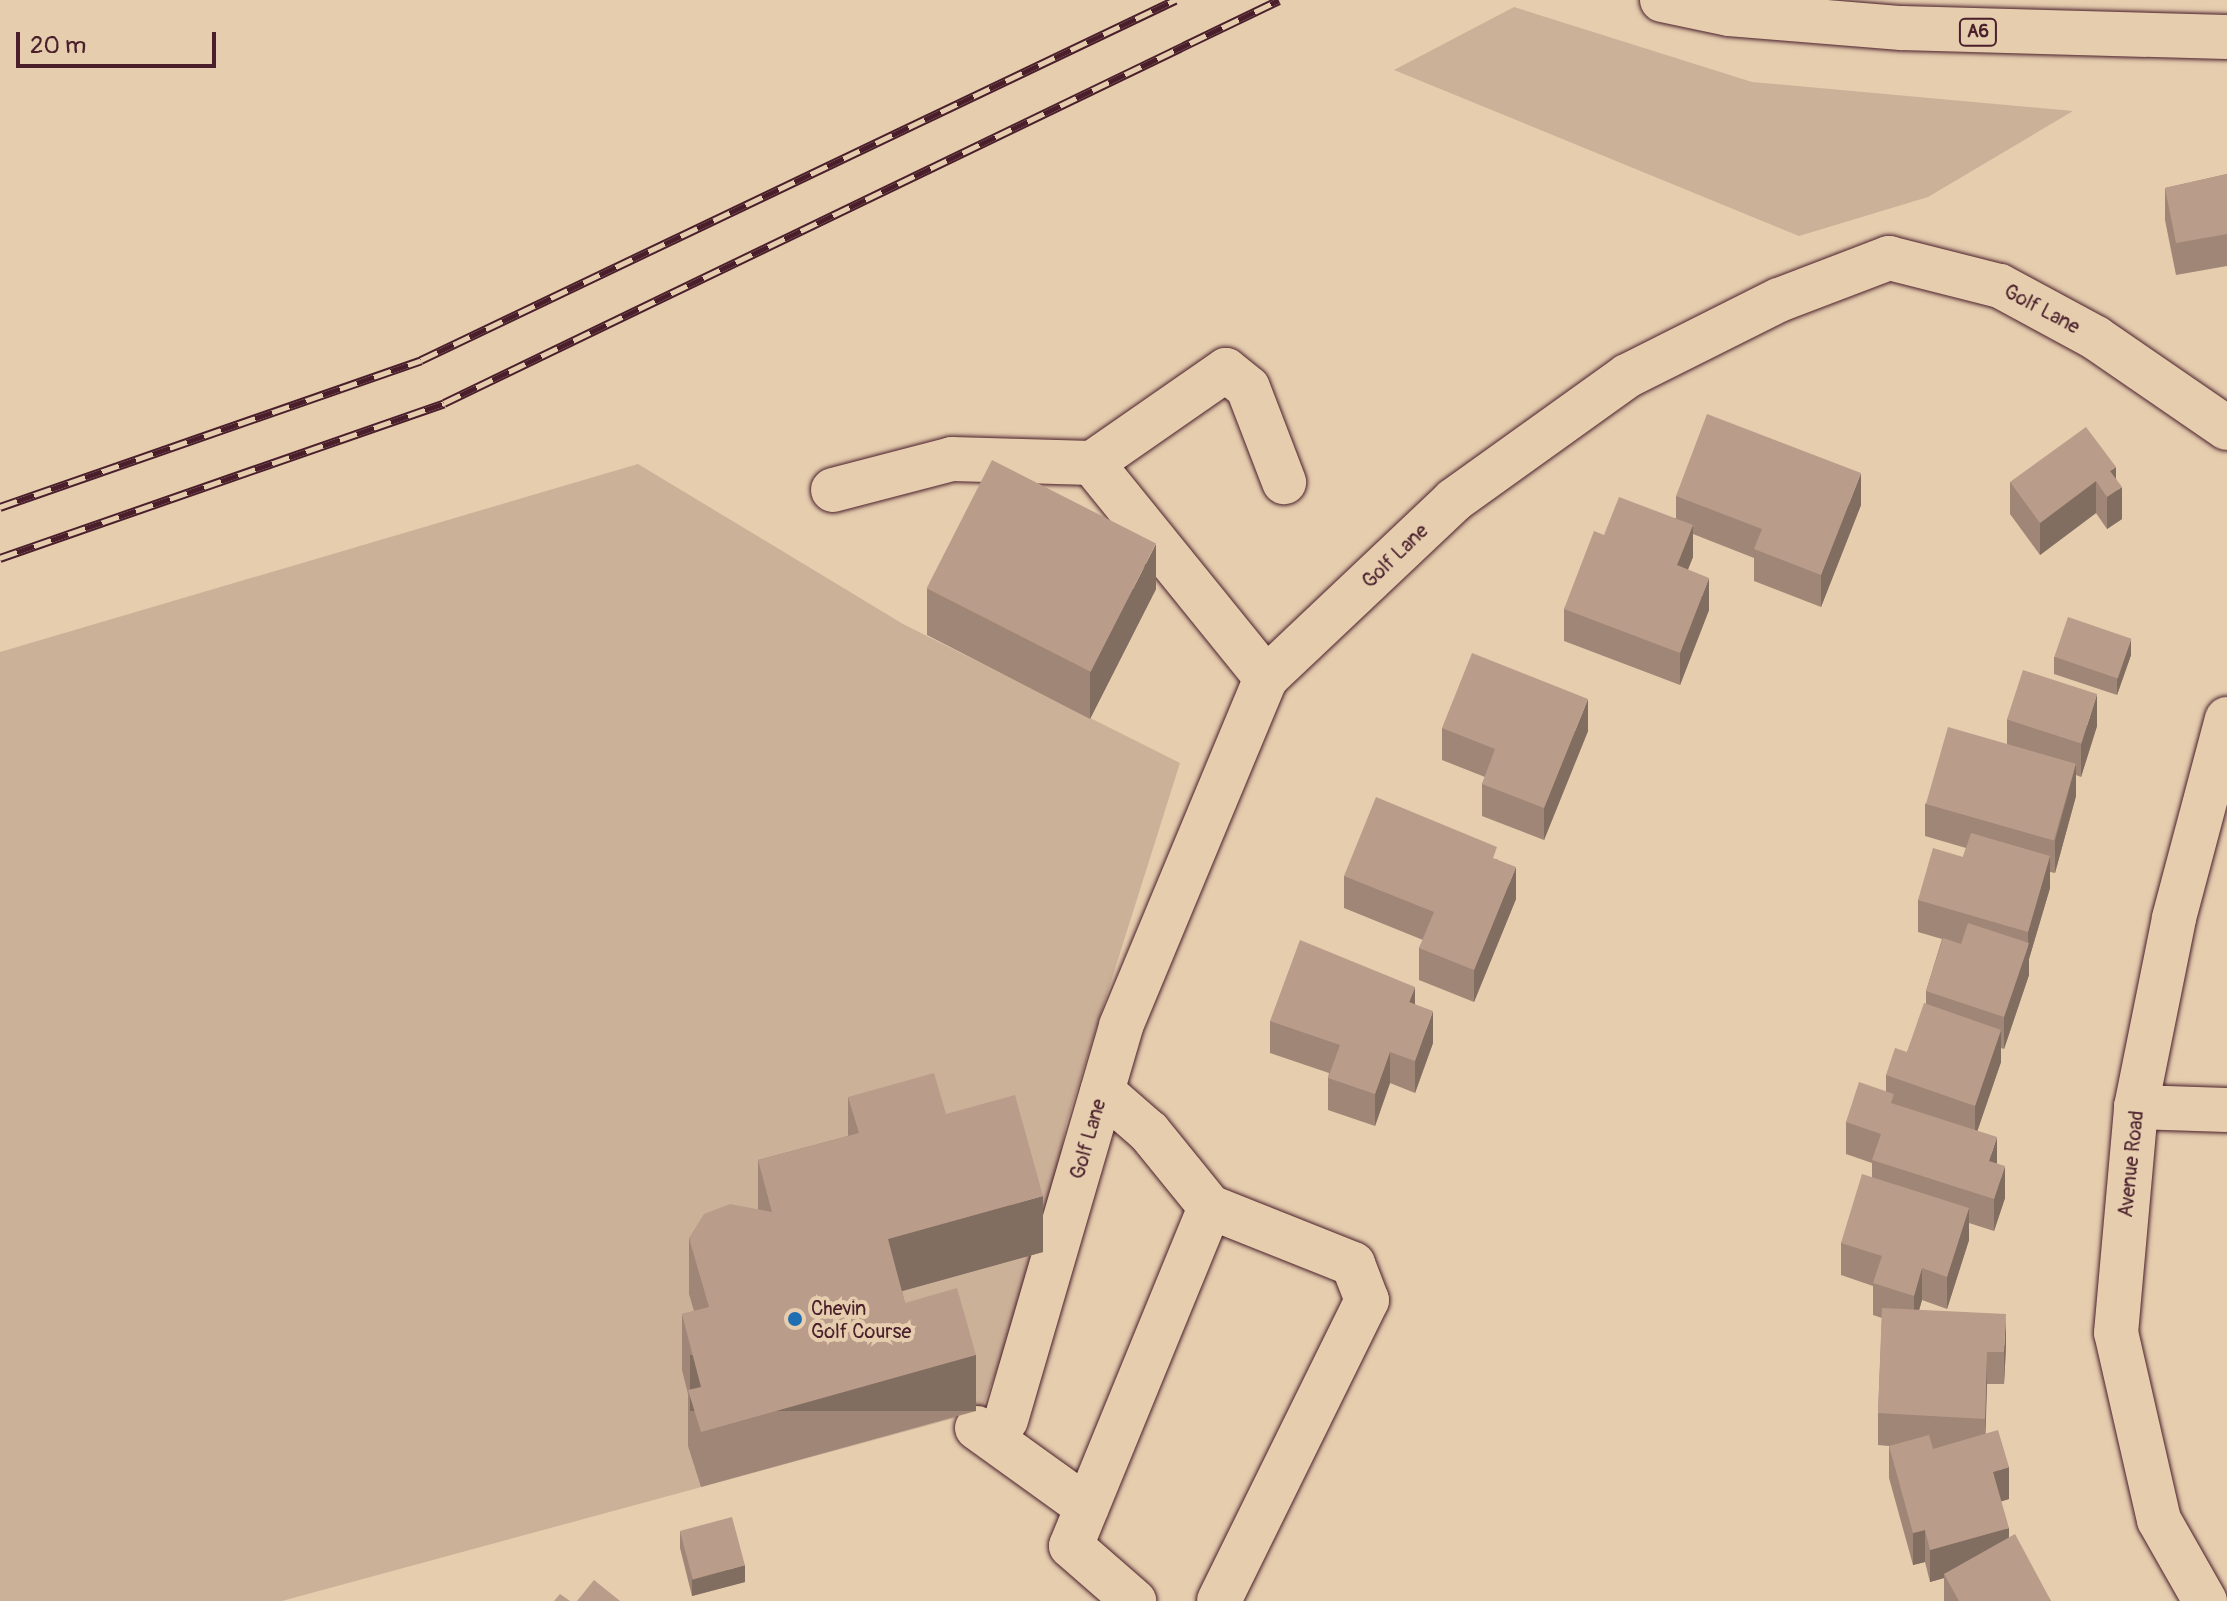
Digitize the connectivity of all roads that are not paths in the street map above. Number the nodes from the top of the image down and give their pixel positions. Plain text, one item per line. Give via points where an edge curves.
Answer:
1 (1662, 0) edge
2 (2227, 37) edge
3 (2227, 428) edge
4 (1092, 463) junction
5 (1284, 482) dead end
6 (833, 490) dead end
7 (1266, 678) junction
8 (2227, 719) edge
9 (1102, 1091) junction
10 (2136, 1107) junction
11 (2227, 1110) edge
12 (1210, 1207) junction
13 (1087, 1507) junction
14 (1134, 1601) edge
15 (1219, 1601) edge
16 (2205, 1601) edge

1 - 2 main road, A6 via 1729,14 2045,35
3 - 7 main road, Golf Lane via 2096,338 2000,286 1889,258 1779,300 1627,376 1546,428 1454,500
4 - 5 main road via 1226,370 1248,388
4 - 6 main road via 952,459
4 - 7 main road
7 - 9 main road, Golf Lane via 1121,1026
8 - 10 main road, Avenue Road via 2174,918
9 - 12 main road via 1149,1132
9 - 13 main road, Golf Lane via 991,1424
10 - 11 main road
10 - 16 main road, Avenue Road via 2116,1333 2159,1520
12 - 13 main road
12 - 15 main road via 1353,1264 1367,1300
13 - 14 main road via 1071,1546

